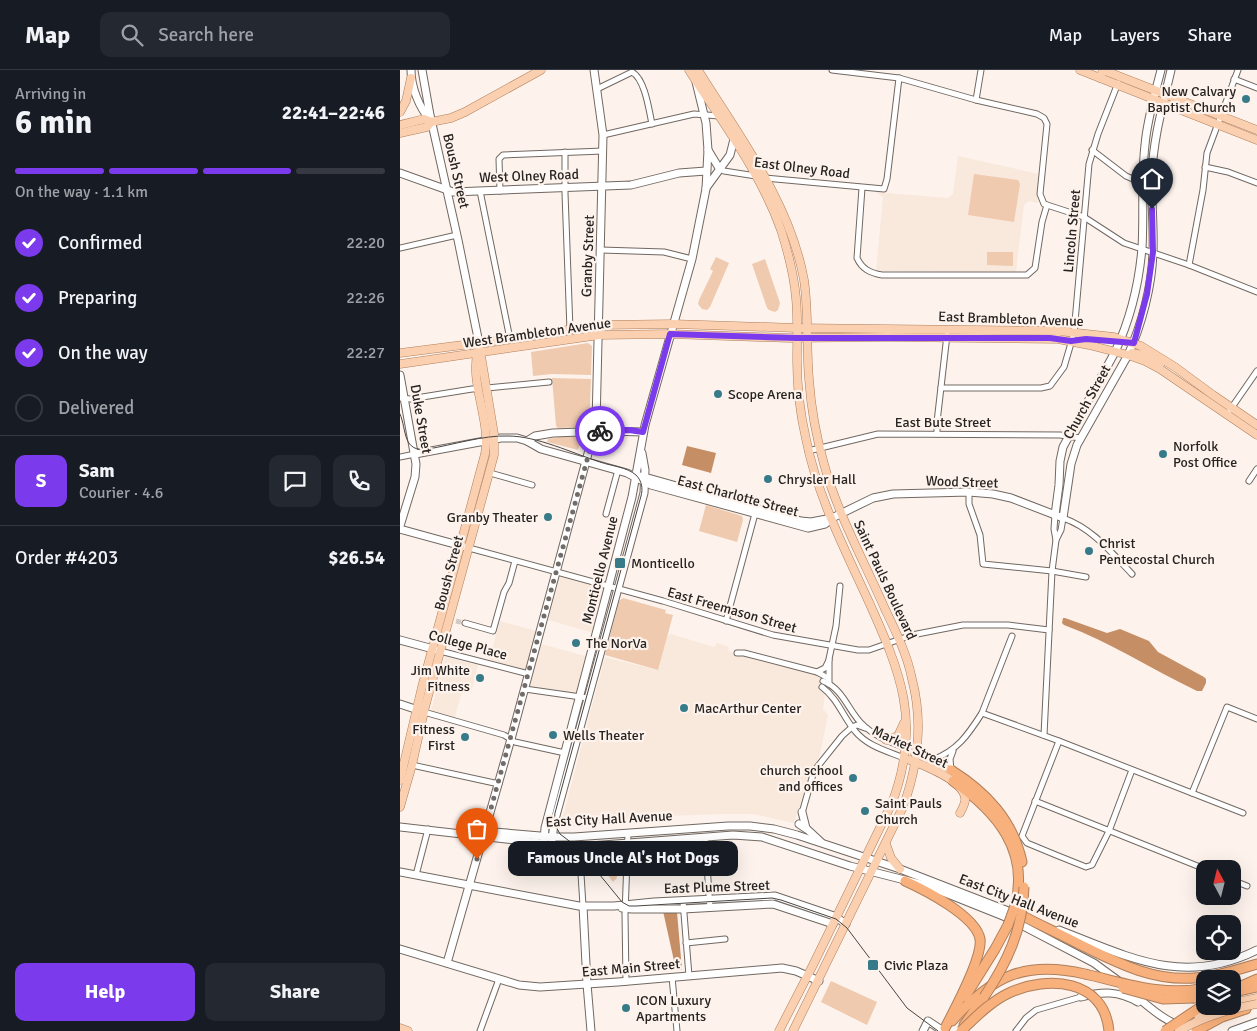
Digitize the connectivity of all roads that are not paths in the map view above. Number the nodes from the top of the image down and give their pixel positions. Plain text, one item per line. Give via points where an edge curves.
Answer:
1 (422, 70) edge
2 (541, 70) edge
3 (594, 70) edge
4 (689, 70) edge
5 (698, 70) edge
6 (832, 70) edge
7 (981, 70) edge
8 (1080, 70) edge
9 (1161, 70) edge
10 (1171, 70) edge
11 (1238, 70) edge
12 (411, 74) edge
13 (1102, 74) edge
14 (899, 78) junction
15 (1234, 79) junction
16 (695, 80) junction
17 (1118, 81) junction
18 (1257, 88) edge
19 (597, 90) junction
20 (1156, 90) junction
21 (1164, 98) junction
22 (1154, 99) junction
23 (976, 100) junction
24 (400, 112) edge
25 (703, 115) junction
26 (1220, 115) junction
27 (719, 116) junction
28 (431, 122) junction
29 (652, 124) junction
30 (1216, 124) junction
31 (400, 125) edge
32 (735, 130) junction
33 (1257, 130) edge
34 (400, 133) edge
35 (604, 134) junction
36 (734, 140) junction
37 (1257, 140) edge
38 (708, 150) junction
39 (1092, 150) junction
40 (603, 151) junction
41 (565, 152) junction
42 (1205, 167) junction
43 (719, 168) junction
44 (706, 170) junction
45 (400, 173) edge
46 (1142, 174) junction
47 (1152, 174) junction
48 (757, 176) junction
49 (766, 178) junction
50 (1142, 183) junction
51 (1257, 183) edge
52 (603, 186) junction
53 (565, 188) junction
54 (862, 188) junction
55 (706, 189) junction
56 (447, 191) junction
57 (480, 191) junction
58 (500, 191) junction
59 (1047, 205) junction
60 (1084, 217) junction
61 (457, 235) junction
62 (400, 248) edge
63 (1142, 249) junction
64 (601, 250) junction
65 (1153, 252) junction
66 (692, 259) junction
67 (1189, 265) junction
68 (1257, 292) edge
69 (673, 324) junction
70 (599, 325) junction
71 (797, 328) junction
72 (808, 328) junction
73 (570, 330) junction
74 (1074, 332) junction
75 (947, 333) junction
76 (670, 334) junction
77 (599, 335) junction
78 (797, 338) junction
79 (808, 338) junction
80 (510, 340) junction
81 (1071, 341) junction
82 (1120, 341) junction
83 (479, 343) junction
84 (1134, 343) junction
85 (1115, 352) junction
86 (400, 353) edge
87 (479, 353) junction
88 (1129, 354) junction
89 (400, 364) edge
90 (1175, 367) junction
91 (1257, 372) edge
92 (400, 375) edge
93 (549, 382) dead end
94 (941, 388) junction
95 (483, 391) junction
96 (402, 398) edge
97 (1229, 411) junction
98 (1257, 426) edge
99 (595, 431) junction
100 (643, 432) junction
101 (937, 434) junction
102 (1257, 435) edge
103 (1068, 436) junction
104 (1080, 438) junction
105 (491, 439) junction
106 (527, 441) junction
107 (642, 448) junction
108 (820, 449) junction
109 (808, 451) junction
110 (415, 454) junction
111 (400, 457) edge
112 (587, 462) junction
113 (1257, 469) edge
114 (618, 470) junction
115 (490, 472) junction
116 (636, 475) junction
117 (645, 480) junction
118 (1249, 481) dead end
119 (532, 485) dead end
120 (969, 492) junction
121 (755, 511) junction
122 (606, 514) dead end
123 (841, 514) junction
124 (1055, 515) junction
125 (832, 518) junction
126 (1063, 518) junction
127 (400, 527) edge
128 (1056, 540) junction
129 (465, 547) junction
130 (515, 561) junction
131 (1052, 571) junction
132 (557, 572) junction
133 (1132, 574) dead end
134 (1086, 577) dead end
135 (608, 586) junction
136 (840, 586) dead end
137 (619, 589) junction
138 (726, 620) junction
139 (465, 623) tunnel mouth
140 (1049, 630) junction
141 (1012, 636) dead end
142 (899, 639) junction
143 (400, 640) edge
144 (888, 643) junction
145 (832, 646) junction
146 (436, 650) junction
147 (737, 653) dead end
148 (829, 659) junction
149 (817, 672) junction
150 (529, 674) junction
151 (825, 682) junction
152 (525, 688) junction
153 (584, 697) junction
154 (400, 704) edge
155 (420, 711) junction
156 (982, 713) junction
157 (906, 717) junction
158 (1257, 719) edge
159 (852, 726) junction
160 (866, 728) junction
161 (1044, 735) junction
162 (511, 739) junction
163 (886, 740) junction
164 (1059, 741) junction
165 (905, 748) junction
166 (953, 750) junction
167 (916, 753) junction
168 (565, 754) junction
169 (904, 758) junction
170 (932, 760) junction
171 (915, 762) junction
172 (412, 765) junction
173 (951, 770) junction
174 (1132, 770) junction
175 (401, 771) edge
176 (400, 780) edge
177 (953, 781) junction
178 (499, 784) junction
179 (1192, 793) junction
180 (1035, 801) junction
181 (400, 807) edge
182 (802, 812) junction
183 (960, 813) dead end
184 (1242, 813) dead end
185 (799, 824) joint
186 (718, 826) junction
187 (400, 827) edge
188 (806, 828) junction
189 (428, 829) junction
190 (1109, 831) junction
191 (628, 833) junction
192 (733, 834) junction
193 (484, 835) junction
194 (705, 837) junction
195 (548, 840) junction
196 (627, 844) junction
197 (823, 844) junction
198 (886, 844) junction
199 (811, 853) junction
200 (865, 858) junction
201 (877, 862) junction
202 (1196, 865) edge
203 (860, 869) junction
204 (900, 869) junction
205 (400, 872) edge
206 (872, 872) junction
207 (582, 874) dead end
208 (416, 875) junction
209 (905, 881) junction
210 (1241, 884) edge
211 (469, 886) junction
212 (1247, 886) dead end
213 (709, 904) junction
214 (683, 905) junction
215 (583, 906) junction
216 (625, 906) junction
217 (1023, 916) junction
218 (835, 921) junction
219 (846, 924) junction
220 (725, 939) dead end
221 (686, 943) junction
222 (400, 949) edge
223 (1257, 950) edge
224 (447, 963) junction
225 (1257, 966) edge
226 (1241, 973) edge
227 (1085, 974) junction
228 (808, 975) junction
229 (690, 976) junction
230 (672, 977) junction
231 (499, 979) junction
232 (1257, 979) edge
233 (818, 981) junction
234 (626, 982) junction
235 (586, 984) junction
236 (1241, 987) edge
237 (1257, 988) edge
238 (1196, 989) edge
239 (1241, 990) edge
240 (1081, 997) joint
241 (1196, 998) edge
242 (1257, 998) edge
243 (1241, 1001) edge
244 (1257, 1005) edge
245 (1148, 1006) junction
246 (1196, 1010) edge
247 (1198, 1015) edge
248 (784, 1022) junction
249 (1257, 1022) edge
250 (400, 1028) edge
251 (794, 1028) edge
252 (926, 1028) edge
253 (944, 1030) edge
254 (408, 1031) edge
255 (480, 1031) edge
256 (591, 1031) edge
257 (677, 1031) edge
258 (779, 1031) edge
259 (960, 1031) edge
260 (1016, 1031) edge
261 (1109, 1031) edge
262 (1166, 1031) edge
263 (1170, 1031) edge
264 (1179, 1031) edge
265 (1195, 1031) edge
266 (1232, 1031) edge

1 - 28 main road
2 - 28 main road via 464,112
3 - 19 main road, Granby Street
4 - 16 main road, Monticello Avenue
5 - 32 main road
6 - 14 street
7 - 23 street
8 - 13 main road
9 - 20 main road, Church Street
10 - 21 main road, Church Street
11 - 15 street
12 - 24 main road via 406,101
12 - 28 main road via 421,106
13 - 17 main road
14 - 23 street
14 - 54 street, East Olney Road via 884,189
15 - 18 street
15 - 26 street
16 - 25 main road, Monticello Avenue
16 - 27 main road, Monticello Avenue
17 - 20 main road
17 - 22 main road
17 - 39 street, Lincoln Street
19 - 29 street via 632,72 636,74 645,92
19 - 35 main road, Granby Street
20 - 21 main road
20 - 22 main road, Church Street
21 - 22 main road
21 - 26 main road
21 - 30 main road
21 - 47 main road, Church Street
22 - 46 main road, Church Street
23 - 59 street via 1044,118 1047,124 1040,198
25 - 27 street
25 - 29 street via 694,114
25 - 38 main road, Monticello Avenue
26 - 30 street
26 - 33 main road
27 - 36 main road, Monticello Avenue
28 - 31 main road via 424,119
28 - 34 main road via 427,128
28 - 56 main road, Boush Street
29 - 35 street
30 - 37 main road
30 - 42 street
32 - 36 main road, Monticello Avenue
32 - 49 main road, Saint Pauls Boulevard
35 - 40 main road, Granby Street
36 - 43 main road, Monticello Avenue via 730,155
36 - 48 main road, Saint Pauls Boulevard
38 - 43 main road
38 - 44 main road, Monticello Avenue
39 - 50 street via 1126,176
39 - 60 street, Lincoln Street
40 - 41 street
40 - 52 main road, Granby Street
41 - 53 street
41 - 58 street via 502,155 498,161
42 - 51 street
42 - 67 street via 1204,190
43 - 48 street, East Olney Road
43 - 55 main road, Monticello Avenue
44 - 52 main road via 679,173 638,184
44 - 55 main road, Monticello Avenue
45 - 56 main road, West Olney Road
46 - 47 street
46 - 50 main road, Church Street
47 - 65 main road, Church Street
48 - 49 street, East Olney Road
48 - 71 main road, Saint Pauls Boulevard via 775,214 787,252 795,291
49 - 54 street, East Olney Road
49 - 72 main road, Saint Pauls Boulevard via 781,209 800,264
50 - 63 main road, Church Street
52 - 53 main road, West Olney Road
52 - 64 main road, Granby Street
53 - 58 main road, West Olney Road
53 - 73 street
54 - 59 street via 857,258 867,271 882,275 1027,275 1035,268
55 - 66 main road, Monticello Avenue
56 - 57 main road, West Olney Road
56 - 61 main road, Boush Street
57 - 58 main road, West Olney Road
57 - 80 street
59 - 60 street
60 - 63 street via 1116,240
60 - 74 street, Lincoln Street
61 - 62 street
61 - 83 main road, Boush Street
63 - 65 street
63 - 82 main road, Church Street via 1135,296
64 - 66 street via 664,252
64 - 70 main road, Granby Street
65 - 67 street
65 - 84 main road, Church Street via 1147,294
66 - 69 main road, Monticello Avenue
67 - 68 street
69 - 70 main road, West Brambleton Avenue
69 - 71 main road, West Brambleton Avenue
69 - 76 main road, Monticello Avenue
70 - 73 main road, West Brambleton Avenue
70 - 77 main road, Granby Street
71 - 72 main road, East Brambleton Avenue
71 - 78 main road, Saint Pauls Boulevard
72 - 75 main road, East Brambleton Avenue
72 - 79 main road, Saint Pauls Boulevard
73 - 80 main road, West Brambleton Avenue
74 - 75 main road, East Brambleton Avenue
74 - 81 street, Lincoln Street
74 - 82 main road, East Brambleton Avenue
75 - 79 main road, East Brambleton Avenue
75 - 81 main road, East Brambleton Avenue
75 - 94 street
76 - 77 main road, West Brambleton Avenue
76 - 78 main road, West Brambleton Avenue
76 - 100 main road, Monticello Avenue
77 - 87 main road, West Brambleton Avenue
77 - 99 main road, Granby Street
78 - 79 main road, East Brambleton Avenue
78 - 109 main road, Saint Pauls Boulevard via 799,393
79 - 108 main road, Saint Pauls Boulevard via 810,399
80 - 83 main road, West Brambleton Avenue
81 - 82 main road
81 - 85 main road, East Brambleton Avenue
81 - 94 street, Lincoln Street via 1064,367 1050,386
82 - 84 main road, East Brambleton Avenue
82 - 85 main road, Church Street
83 - 86 main road, West Brambleton Avenue
83 - 87 main road, Boush Street
84 - 88 main road, Church Street
84 - 90 main road, East Brambleton Avenue
85 - 88 main road, East Brambleton Avenue
85 - 103 main road, Church Street
87 - 89 main road, West Brambleton Avenue
87 - 95 main road, Boush Street
88 - 90 main road via 1149,356
88 - 97 main road, East Brambleton Avenue
88 - 104 main road, Church Street
90 - 97 main road, East Brambleton Avenue
91 - 97 street
92 - 96 main road, Duke Street
93 - 95 street
94 - 101 street
95 - 96 street via 461,390
95 - 105 main road, Boush Street
96 - 110 main road, Duke Street
97 - 98 main road, East Brambleton Avenue
97 - 102 main road, East Brambleton Avenue
99 - 100 main road
99 - 106 main road via 543,434
99 - 112 main road, Granby Street
100 - 107 main road, Monticello Avenue
101 - 103 street, East Bute Street
101 - 108 street, East Bute Street via 871,435
103 - 104 street, East Bute Street
103 - 124 main road, Church Street via 1060,457
104 - 126 main road, Church Street via 1071,464
105 - 106 main road via 510,437
105 - 110 main road
105 - 115 main road, Boush Street via 494,450
105 - 129 main road, Boush Street
106 - 112 main road, East Charlotte Street
107 - 116 main road, Monticello Avenue
107 - 117 main road, Monticello Avenue
108 - 109 street, East Bute Street
108 - 123 main road, Saint Pauls Boulevard
109 - 125 main road, Saint Pauls Boulevard
110 - 111 street
110 - 127 main road, Duke Street via 415,477
112 - 114 main road, East Charlotte Street
112 - 132 main road, Granby Street
113 - 118 street
114 - 116 main road, East Charlotte Street
114 - 122 street
115 - 119 street
115 - 129 main road, Boush Street
116 - 117 main road, East Charlotte Street
116 - 135 main road, Monticello Avenue
117 - 121 main road, East Charlotte Street
117 - 137 main road, Monticello Avenue via 644,496
120 - 123 main road, Wood Street via 884,495
120 - 124 main road, Wood Street via 1005,496
120 - 131 street via 983,564
121 - 125 main road, East Charlotte Street via 804,522
121 - 138 street
123 - 125 main road, Wood Street
123 - 142 main road, Saint Pauls Boulevard
124 - 126 main road, Wood Street
124 - 128 street, Church Street
125 - 144 main road, Saint Pauls Boulevard
126 - 128 street, Church Street
126 - 133 street, Wood Street via 1087,529
127 - 129 main road
128 - 131 street, Church Street
129 - 130 street, East Freemason Street
129 - 146 main road, Boush Street
129 - 146 main road, Boush Street via 452,620
130 - 132 street, East Freemason Street
130 - 139 street via 493,631
131 - 134 street
131 - 140 street, Church Street
132 - 135 street, East Freemason Street
132 - 150 main road, Granby Street
135 - 137 street, East Freemason Street
135 - 153 main road, Monticello Avenue
136 - 145 street
137 - 138 street, East Freemason Street
137 - 153 main road, Monticello Avenue
138 - 145 street, East Freemason Street via 779,637
140 - 142 street, East Freemason Street via 978,624 947,627
140 - 161 street, Church Street
141 - 156 street
142 - 144 street, East Freemason Street
142 - 167 main road, Saint Pauls Boulevard via 916,696
143 - 146 main road, College Place
144 - 145 street, East Freemason Street via 866,651
144 - 157 main road, Saint Pauls Boulevard via 901,683
145 - 148 street
146 - 150 street, College Place
146 - 155 main road, Boush Street
147 - 149 street
148 - 149 street via 825,668
148 - 151 street
149 - 151 street
150 - 152 main road, Granby Street
151 - 159 street, Market Street
151 - 160 street, Market Street via 840,692
152 - 153 street
152 - 162 main road, Granby Street
153 - 168 main road, Monticello Avenue
153 - 195 main road, Monticello Avenue
154 - 155 main road
155 - 162 street
155 - 172 main road, Boush Street
155 - 175 main road, Boush Street
156 - 161 street
156 - 166 street
157 - 163 main road via 899,735
157 - 165 main road, Saint Pauls Boulevard
158 - 179 street via 1228,706
159 - 160 street
159 - 169 street, Market Street via 869,743
159 - 182 street via 814,771
160 - 163 street, Market Street
161 - 164 street
162 - 168 street
162 - 178 main road, Granby Street
163 - 165 street, Market Street
164 - 174 street
164 - 180 street
165 - 167 main road
165 - 169 main road, Saint Pauls Boulevard
166 - 170 street
166 - 173 street
167 - 170 main road
167 - 171 main road, Saint Pauls Boulevard
168 - 195 main road, Monticello Avenue
169 - 171 main road, Market Street
169 - 200 main road, Saint Pauls Boulevard via 892,803
170 - 173 main road
171 - 177 main road, Market Street
171 - 198 main road, Saint Pauls Boulevard via 908,794
172 - 178 street
172 - 181 main road, Boush Street
173 - 259 highway, bridge via 985,796 1005,818 1021,856 1024,888 1021,917 1012,949 991,987
174 - 179 street
174 - 190 street
175 - 176 main road, Boush Street
177 - 183 main road via 965,798
177 - 253 highway, bridge via 988,809 1004,831 1012,850 1019,884 1008,925
178 - 193 main road, Granby Street
179 - 184 street
180 - 190 street
180 - 190 street via 1022,836 1024,842 1067,860 1090,866
182 - 185 street
182 - 188 main road
185 - 188 main road
186 - 191 main road, East City Hall Avenue
186 - 192 street via 723,832
186 - 197 main road, East City Hall Avenue via 790,832
187 - 189 main road, East City Hall Avenue
188 - 197 main road
189 - 193 main road, East City Hall Avenue
189 - 208 street
190 - 202 street
191 - 195 main road, East City Hall Avenue
191 - 196 street
192 - 194 main road, East City Hall Avenue
192 - 199 main road, East City Hall Avenue via 768,838
193 - 195 main road, East City Hall Avenue
193 - 211 main road, Granby Street
194 - 196 main road, East City Hall Avenue
194 - 213 street
195 - 196 main road, East City Hall Avenue via 585,847
196 - 216 street
197 - 199 main road
197 - 200 main road, East City Hall Avenue
198 - 201 main road, Saint Pauls Boulevard
198 - 204 main road
199 - 203 main road, East City Hall Avenue
200 - 201 main road, East City Hall Avenue
200 - 203 main road, Saint Pauls Boulevard
201 - 204 main road, East City Hall Avenue
201 - 206 main road, Saint Pauls Boulevard
203 - 206 main road, East City Hall Avenue
203 - 218 main road, Saint Pauls Boulevard
204 - 217 main road, East City Hall Avenue
205 - 208 main road, East Plume Street
206 - 209 main road, East City Hall Avenue
206 - 219 main road, Saint Pauls Boulevard
207 - 215 street
208 - 211 main road, East Plume Street
209 - 245 main road, East City Hall Avenue via 935,889 1030,928 1100,966
209 - 253 highway via 946,903 973,925 980,939 978,954
210 - 212 street
211 - 215 main road, East Plume Street
211 - 224 main road, Granby Street
213 - 214 main road, East Plume Street
213 - 218 main road, East Plume Street via 776,896
214 - 216 main road, East Plume Street
214 - 221 street
215 - 216 main road, East Plume Street
215 - 235 main road
216 - 234 street
217 - 223 main road, East City Hall Avenue via 1132,958 1162,966 1212,965
217 - 225 highway via 1122,965 1152,975 1200,978
218 - 219 main road, East Plume Street
218 - 228 main road, Saint Pauls Boulevard
219 - 233 main road, Saint Pauls Boulevard
220 - 221 street
221 - 229 street
222 - 224 main road, East Main Street
224 - 231 main road, East Main Street
225 - 226 highway
227 - 238 highway, bridge via 1160,991
227 - 241 highway, bridge via 1149,996
227 - 253 highway via 1055,968 1009,976 970,1001
228 - 229 main road, East Main Street via 780,968
228 - 233 main road, East Main Street
228 - 248 main road, Saint Pauls Boulevard
229 - 230 main road, East Main Street
230 - 234 main road, East Main Street
230 - 257 street
231 - 235 main road, East Main Street via 531,986
231 - 255 street
232 - 236 highway
233 - 251 main road, Saint Pauls Boulevard
234 - 235 main road, East Main Street
235 - 256 main road
237 - 239 highway
240 - 245 main road via 1102,992 1116,993
240 - 260 street via 1036,1010
242 - 243 main road
244 - 264 main road, bridge via 1211,1015
244 - 265 highway, bridge
245 - 265 main road, East City Hall Avenue via 1173,1024
246 - 262 highway, bridge
247 - 263 main road, bridge
248 - 251 main road
248 - 258 main road, Saint Pauls Boulevard
249 - 266 main road
250 - 254 main road
252 - 253 main road
259 - 261 highway, bridge via 1005,995 1050,983 1072,985 1091,995 1104,1011

